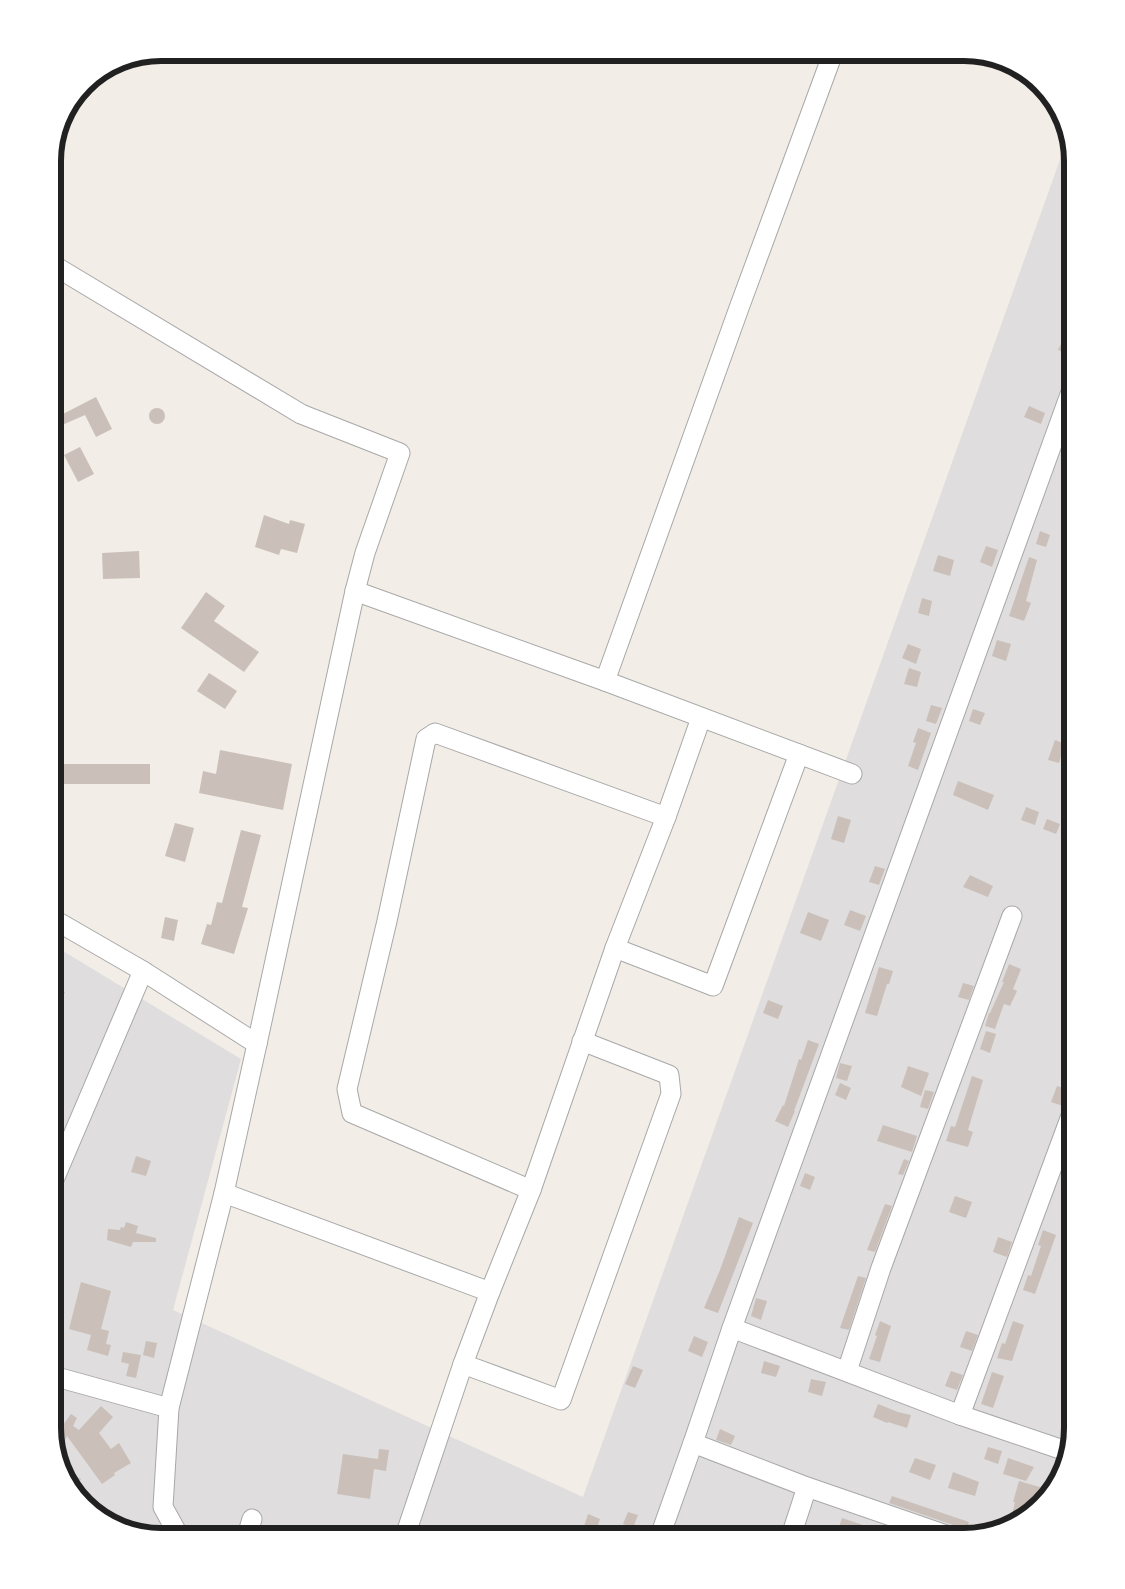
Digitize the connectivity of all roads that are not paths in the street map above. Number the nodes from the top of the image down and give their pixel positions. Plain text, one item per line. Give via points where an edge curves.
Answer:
1 (830, 61) edge
2 (61, 270) edge
3 (1064, 411) edge
4 (355, 591) junction
5 (605, 681) junction
6 (701, 718) junction
7 (799, 754) junction
8 (852, 774) dead end
9 (666, 817) junction
10 (1012, 916) dead end
11 (61, 924) edge
12 (615, 948) junction
13 (143, 971) junction
14 (582, 1041) junction
15 (258, 1044) junction
16 (1064, 1134) edge
17 (61, 1161) edge
18 (532, 1190) junction
19 (224, 1193) junction
20 (490, 1292) junction
21 (732, 1328) junction
22 (463, 1364) junction
23 (847, 1372) junction
24 (61, 1378) edge
25 (169, 1408) junction
26 (960, 1416) junction
27 (693, 1443) junction
28 (1061, 1449) edge
29 (807, 1487) junction
30 (175, 1528) edge
31 (408, 1528) edge
32 (663, 1528) edge
33 (794, 1528) edge
34 (926, 1528) edge

1 - 5 street
2 - 4 street via 301,414 400,454
3 - 21 street
4 - 5 street
4 - 15 street
5 - 6 street
6 - 7 street
6 - 9 street
7 - 8 street
7 - 12 street via 713,986
9 - 12 street
9 - 18 street via 435,733 426,739 348,1089 352,1113
10 - 23 street via 881,1268
11 - 13 street
12 - 14 street
13 - 15 street
13 - 17 street
14 - 18 street
14 - 22 street via 669,1075 671,1094 561,1400
15 - 19 street
16 - 26 street
18 - 20 street
19 - 20 street
19 - 25 street
20 - 22 street
21 - 23 street
21 - 27 street
22 - 31 street
23 - 26 street
24 - 25 street
25 - 30 street via 163,1507
26 - 28 street
27 - 29 street
27 - 32 street
29 - 33 street
29 - 34 street

